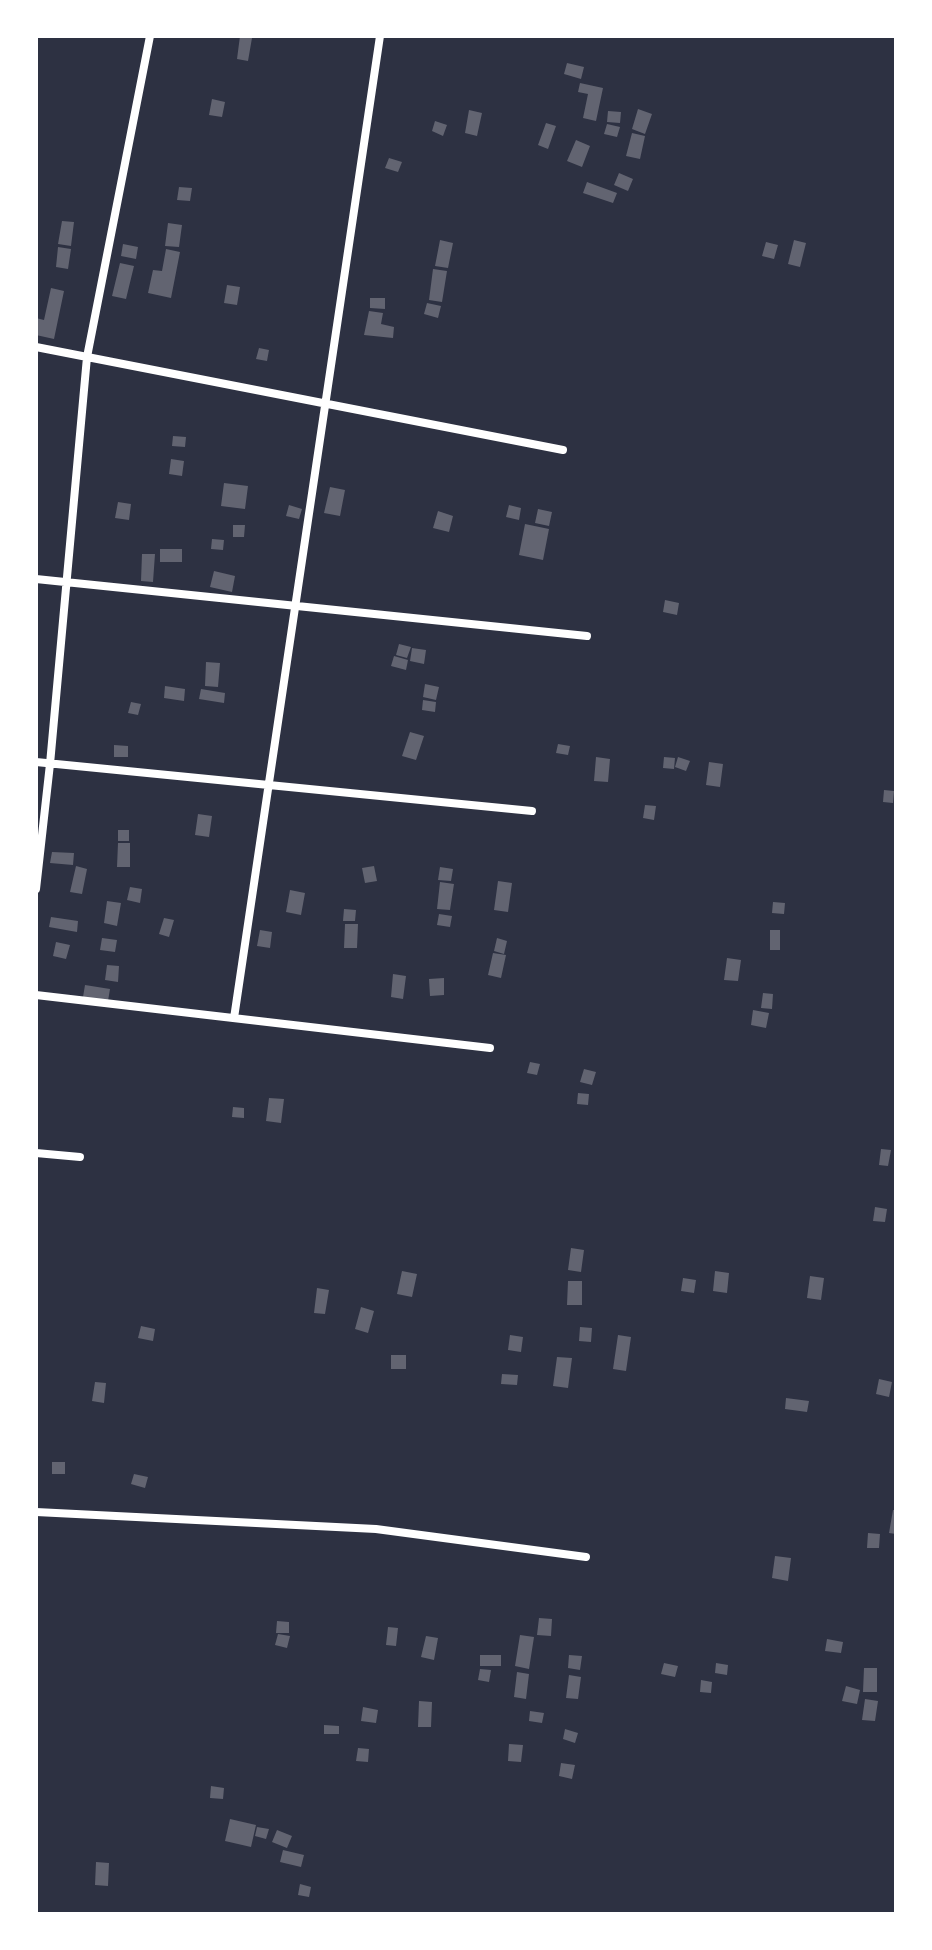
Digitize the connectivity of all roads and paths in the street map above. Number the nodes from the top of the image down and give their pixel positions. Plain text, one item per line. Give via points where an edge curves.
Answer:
1 (150, 36) edge
2 (380, 36) edge
3 (36, 347) edge
4 (87, 357) junction
5 (326, 404) junction
6 (563, 450) dead end
7 (36, 579) edge
8 (67, 582) junction
9 (296, 606) junction
10 (587, 636) dead end
11 (36, 762) edge
12 (50, 764) junction
13 (269, 785) junction
14 (532, 811) dead end
15 (36, 889) edge
16 (36, 995) edge
17 (234, 1018) junction
18 (490, 1048) dead end
19 (36, 1153) edge
20 (80, 1157) dead end
21 (36, 1512) edge
22 (586, 1557) dead end

1 - 4 street
2 - 5 street
3 - 4 street
4 - 5 street
4 - 8 street
5 - 6 street
5 - 9 street
7 - 8 street
8 - 9 street
8 - 12 street
9 - 10 street
9 - 13 street
11 - 12 street
12 - 13 street
12 - 15 street
13 - 14 street
13 - 17 street
16 - 17 street
17 - 18 street
19 - 20 street
21 - 22 street via 376,1529

